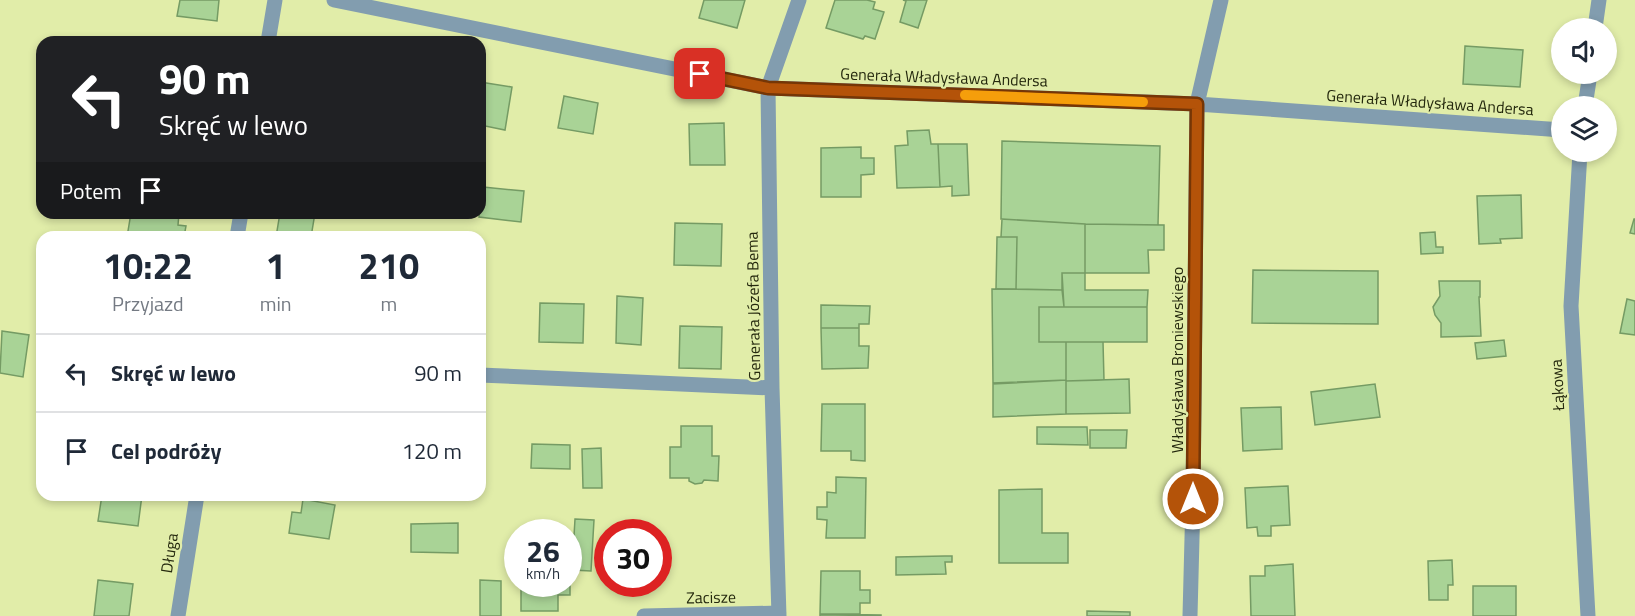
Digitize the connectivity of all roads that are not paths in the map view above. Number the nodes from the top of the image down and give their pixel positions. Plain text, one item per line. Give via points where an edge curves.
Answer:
1 (275, 0) edge
2 (334, 0) edge
3 (799, 0) edge
4 (1221, 0) edge
5 (1599, 0) edge
6 (1596, 18) edge
7 (269, 36) edge
8 (768, 88) junction
9 (1197, 104) junction
10 (1551, 129) edge
11 (1580, 162) edge
12 (486, 375) edge
13 (772, 388) junction
14 (196, 501) edge
15 (779, 615) edge
16 (178, 616) edge
17 (644, 616) edge
18 (1190, 616) edge
19 (1588, 616) edge

1 - 7 street
2 - 8 street, Generała Władysława Andersa
3 - 8 street, Generała Józefa Bema
4 - 9 street, Władysława Broniewskiego
5 - 6 street
8 - 9 street, Generała Władysława Andersa
8 - 13 street, Generała Józefa Bema
9 - 10 street, Generała Władysława Andersa
9 - 18 street, Władysława Broniewskiego
11 - 19 street, Łąkowa via 1571,306
12 - 13 street
13 - 15 street, Generała Józefa Bema
14 - 16 street, Długa
15 - 17 street, Zacisze

